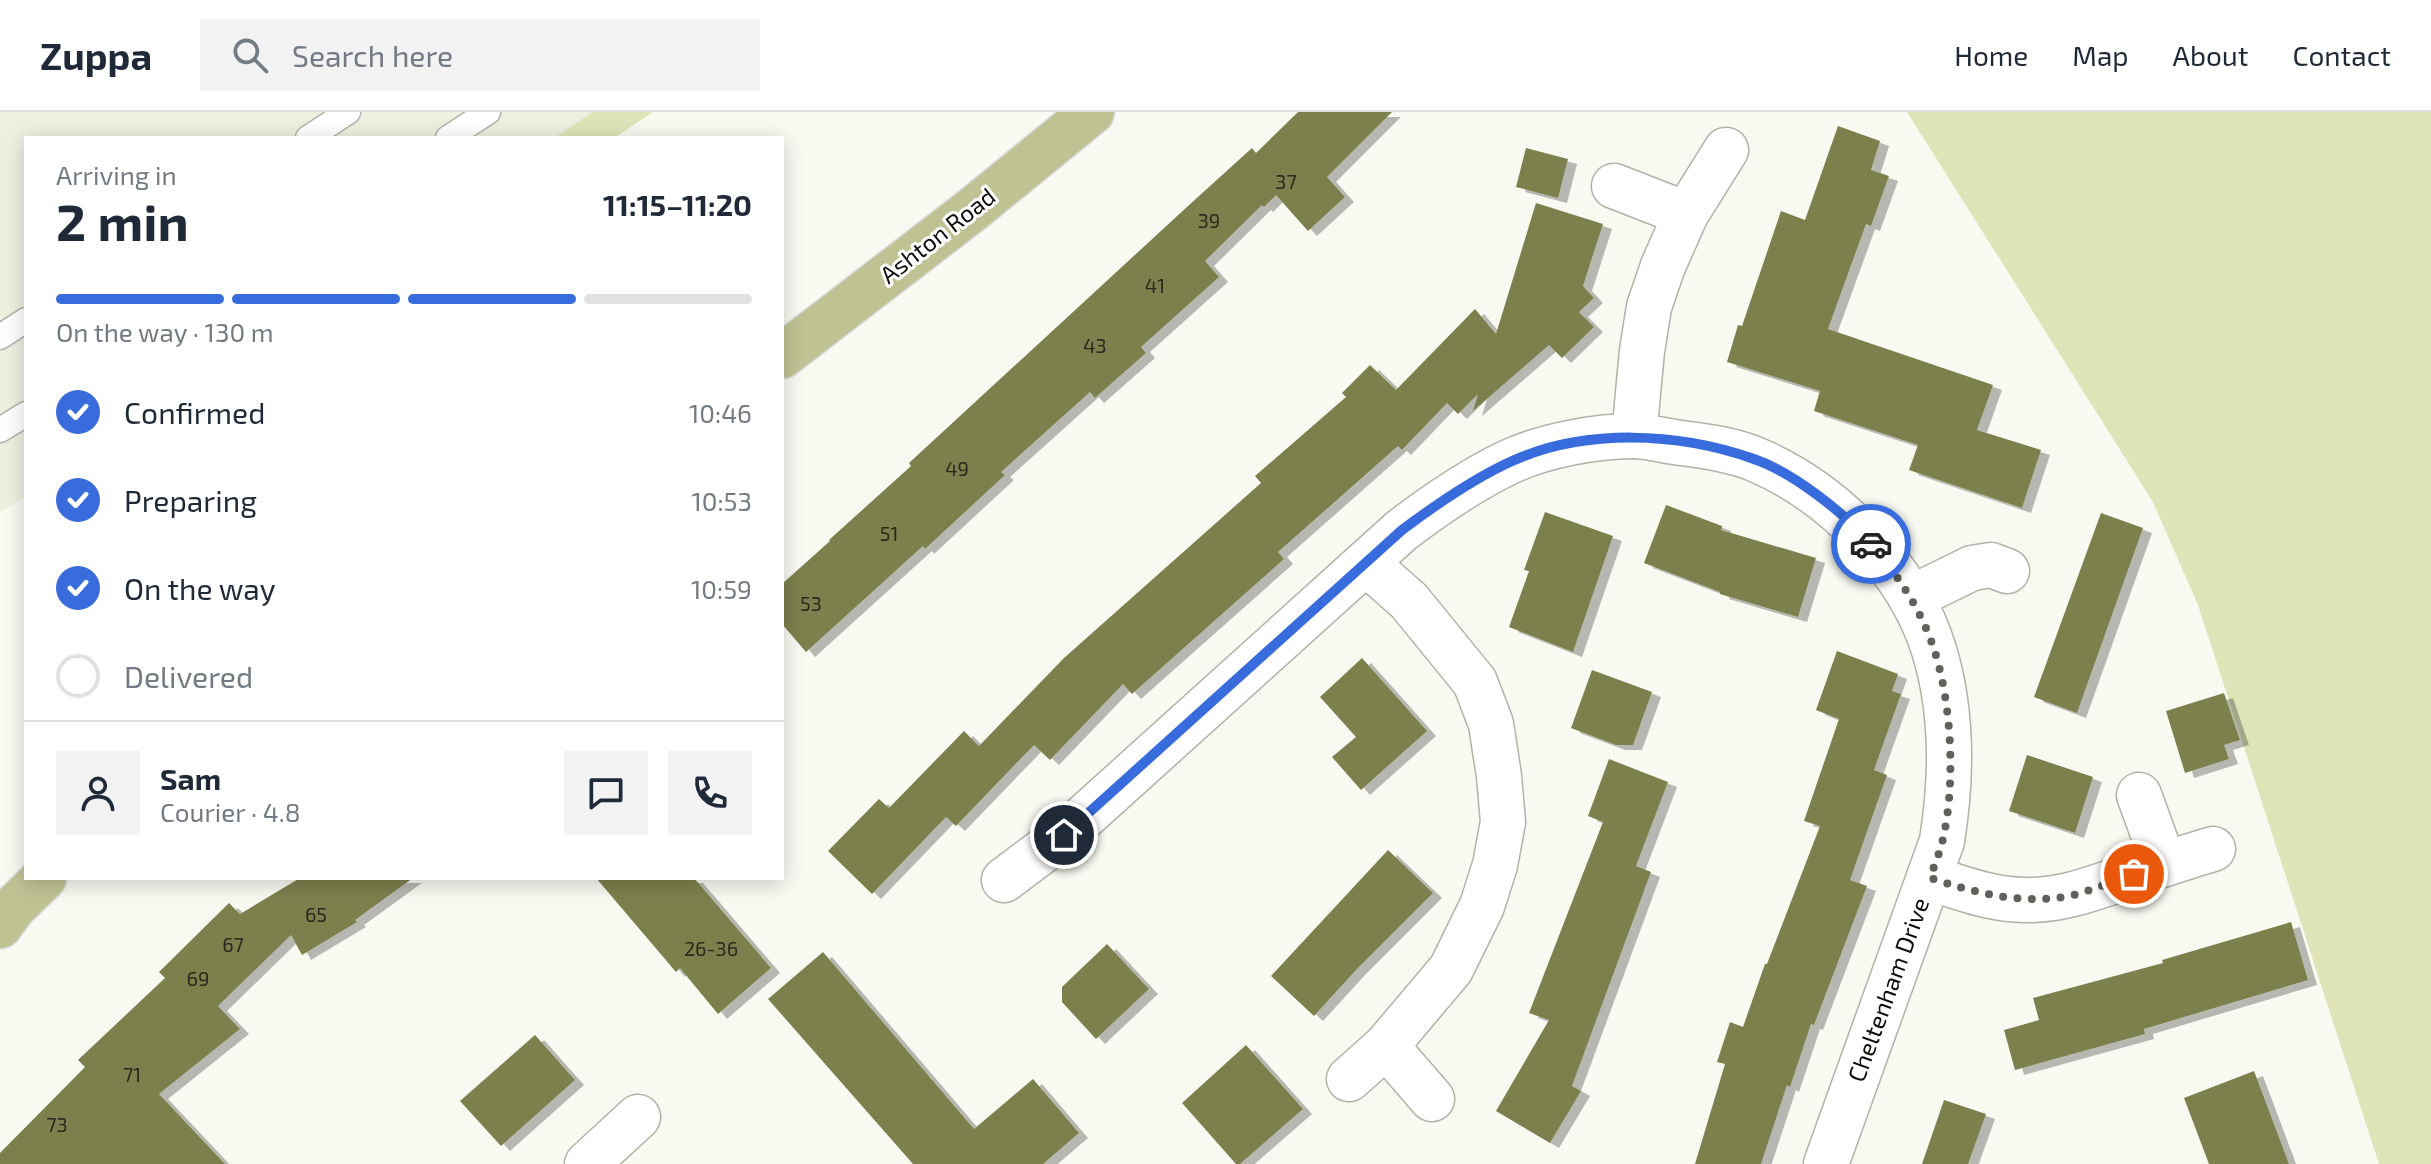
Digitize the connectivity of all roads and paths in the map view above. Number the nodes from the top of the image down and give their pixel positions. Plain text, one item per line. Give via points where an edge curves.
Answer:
1 (348, 112) edge
2 (488, 112) edge
3 (1092, 112) edge
4 (311, 136) edge
5 (451, 136) edge
6 (1726, 150) dead end
7 (1614, 186) dead end
8 (1686, 214) junction
9 (24, 321) edge
10 (0, 337) edge
11 (784, 354) edge
12 (24, 415) edge
13 (0, 430) edge
14 (1634, 436) junction
15 (1366, 563) junction
16 (2007, 571) dead end
17 (1911, 598) junction
18 (2139, 795) dead end
19 (2213, 849) dead end
20 (2164, 864) junction
21 (1930, 878) junction
22 (42, 880) edge
23 (1004, 880) dead end
24 (4, 911) edge
25 (1386, 1046) junction
26 (1349, 1079) dead end
27 (1432, 1099) dead end
28 (638, 1117) dead end
29 (587, 1164) edge
30 (1826, 1164) edge

1 - 4 lane
2 - 5 lane
3 - 11 main road, Ashton Road
6 - 8 street
7 - 8 street
8 - 14 street via 1649,307
9 - 10 lane
12 - 13 lane
14 - 15 street, Cheltenham Drive via 1580,442 1510,462 1432,507
14 - 17 street, Cheltenham Drive via 1756,459 1799,483 1867,538
15 - 23 street, Cheltenham Drive via 1064,835
15 - 25 street via 1409,601 1475,682 1491,724 1503,822 1482,906 1451,969
16 - 17 street via 1991,565 1972,568
17 - 21 street, Cheltenham Drive via 1934,649 1949,750 1945,826
18 - 20 street
19 - 20 street
20 - 21 street via 2072,895 2025,900 1975,893
21 - 30 street, Cheltenham Drive
22 - 24 main road
25 - 26 street
25 - 27 street
28 - 29 street

